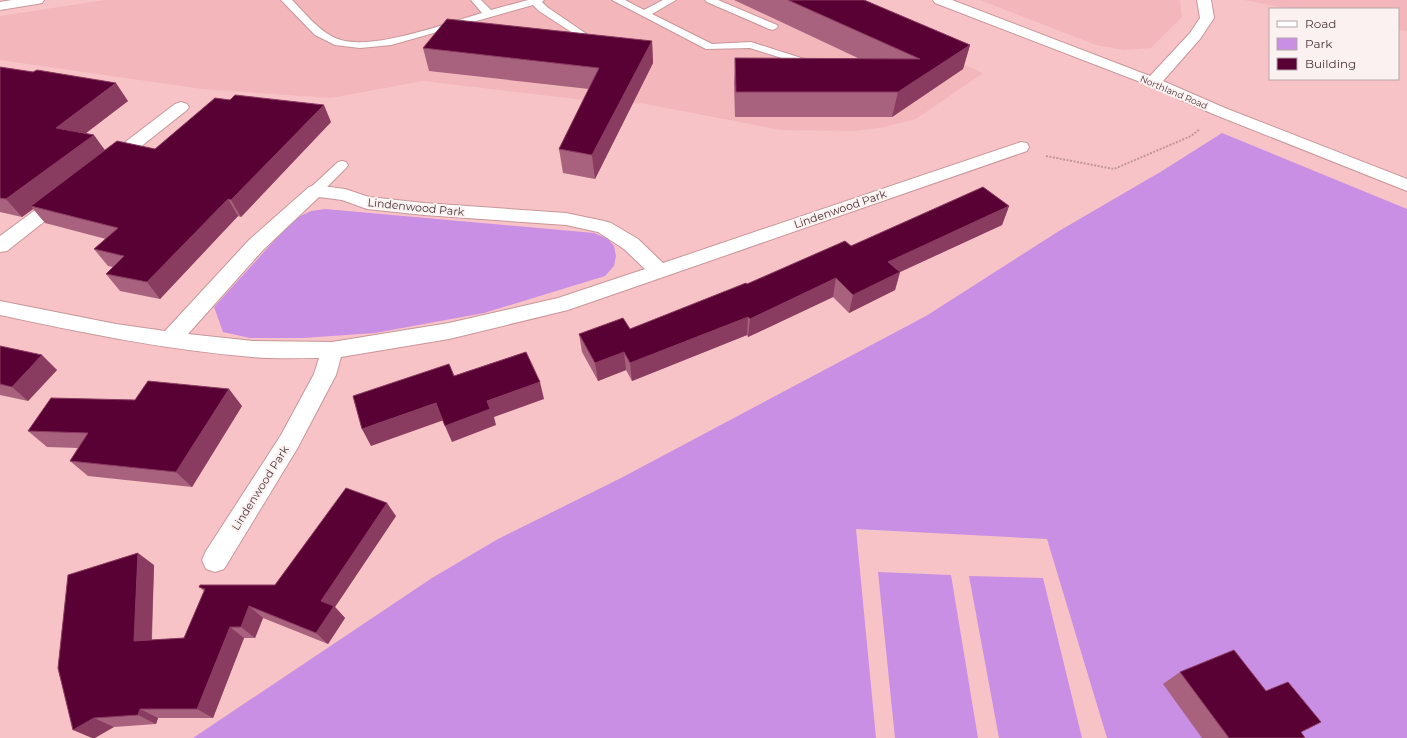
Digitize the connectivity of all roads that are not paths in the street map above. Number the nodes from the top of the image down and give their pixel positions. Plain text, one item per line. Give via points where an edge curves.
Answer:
1 (37, 0) edge
2 (286, 0) edge
3 (476, 0) edge
4 (617, 0) edge
5 (671, 0) edge
6 (710, 0) edge
7 (940, 0) edge
8 (1204, 0) edge
9 (537, 1) edge
10 (0, 6) edge
11 (489, 14) junction
12 (644, 14) junction
13 (773, 27) dead end
14 (586, 37) edge
15 (822, 68) edge
16 (1153, 82) junction
17 (181, 107) dead end
18 (1021, 147) road end
19 (342, 165) dead end
20 (96, 173) edge
21 (1407, 185) edge
22 (78, 187) edge
23 (314, 191) junction
24 (0, 246) edge
25 (660, 272) junction
26 (0, 308) edge
27 (170, 340) junction
28 (332, 350) junction
29 (215, 560) dead end

1 - 10 street
2 - 11 lane via 319,33 339,43 360,45 387,43
3 - 11 lane
4 - 12 lane
5 - 12 lane
6 - 13 lane
7 - 16 street, Northland Road
8 - 16 street via 1207,18 1195,36
9 - 11 lane
9 - 14 lane via 543,9
12 - 15 lane via 710,46 751,45
16 - 21 street, Northland Road via 1219,111
17 - 20 street
18 - 25 street, Lindenwood Park
19 - 23 lane
22 - 24 street
23 - 25 street, Lindenwood Park via 345,195 367,203 566,219 604,227 631,244
23 - 27 street via 294,212 270,231
25 - 28 street, Lindenwood Park via 561,305 449,331
26 - 27 street, Lindenwood Park via 116,332
27 - 28 street, Lindenwood Park via 253,349
28 - 29 street, Lindenwood Park via 325,375 289,442

